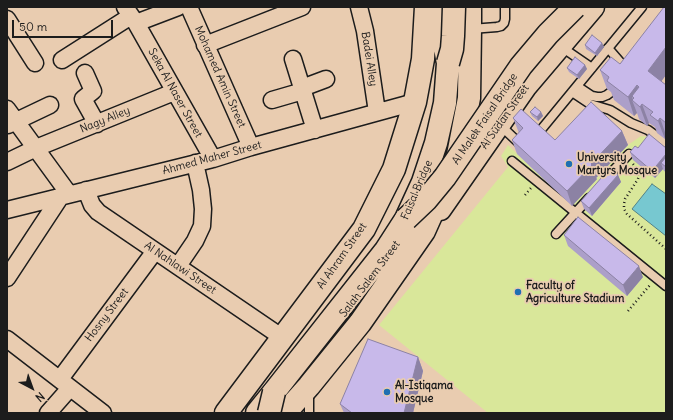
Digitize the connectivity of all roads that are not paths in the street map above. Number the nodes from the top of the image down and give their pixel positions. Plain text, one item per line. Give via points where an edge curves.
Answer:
1 (178, 7) edge
2 (189, 7) edge
3 (302, 7) edge
4 (359, 7) edge
5 (426, 7) edge
6 (440, 7) edge
7 (461, 7) edge
8 (505, 7) edge
9 (571, 7) edge
10 (575, 7) edge
11 (593, 7) edge
12 (642, 7) edge
13 (131, 15) edge
14 (7, 20) edge
15 (461, 29) junction
16 (206, 45) junction
17 (560, 46) junction
18 (608, 48) junction
19 (293, 59) dead end
20 (62, 60) dead end
21 (448, 62) junction
22 (35, 63) dead end
23 (592, 68) junction
24 (85, 74) dead end
25 (326, 79) dead end
26 (621, 79) edge
27 (525, 87) junction
28 (302, 89) junction
29 (574, 89) junction
30 (174, 92) junction
31 (611, 92) edge
32 (272, 100) dead end
33 (415, 102) junction
34 (50, 105) dead end
35 (376, 112) junction
36 (10, 118) edge
37 (96, 124) junction
38 (499, 125) junction
39 (315, 130) junction
40 (540, 131) edge
41 (666, 143) edge
42 (520, 144) edge
43 (251, 147) junction
44 (36, 148) junction
45 (437, 154) junction
46 (626, 156) road end
47 (213, 159) junction
48 (512, 161) dead end
49 (7, 162) edge
50 (195, 163) junction
51 (86, 190) junction
52 (441, 193) junction
53 (65, 195) junction
54 (7, 210) edge
55 (575, 213) junction
56 (406, 219) junction
57 (424, 231) junction
58 (556, 234) dead end
59 (155, 251) junction
60 (178, 266) junction
61 (7, 278) edge
62 (666, 286) edge
63 (7, 338) edge
64 (283, 338) junction
65 (65, 384) junction
66 (286, 409) edge
67 (48, 413) edge
68 (103, 413) edge
69 (226, 413) edge
70 (257, 413) edge
71 (263, 413) edge

1 - 13 street
2 - 16 street, Mohamed Amin Street
3 - 16 street
4 - 35 street, Badei Alley via 365,31
5 - 33 main road, Al Ahram Street via 423,59
6 - 21 main road
7 - 15 main road, Salah Salem Street
7 - 21 main road, bridge
8 - 15 lane via 504,23 497,28
9 - 27 main road, Al Malek Faisal Bridge via 545,47
10 - 56 main road, Al Malek Faisal Bridge, bridge via 521,66 445,177
11 - 17 main road, Al Sudan Street
12 - 18 lane
13 - 20 street
13 - 30 street, Seka Al Naser Street
14 - 22 street
15 - 45 main road, Salah Salem Street via 451,61 450,92
15 - 52 main road via 469,98 458,155
16 - 43 street, Mohamed Amin Street
17 - 23 lane
17 - 27 main road, Al Sudan Street
18 - 23 lane
18 - 26 lane via 621,63
19 - 28 street
21 - 56 main road, Faisal Bridge, bridge via 445,103 436,143 423,182
23 - 29 lane
24 - 37 street via 93,91 82,99
25 - 28 street
27 - 38 main road, Al Sudan Street
28 - 32 street
28 - 39 street
29 - 31 lane via 597,97 607,96
29 - 40 lane
29 - 41 lane via 590,104 610,110 648,130
30 - 37 street, Nagy Alley
30 - 47 street, Seka Al Naser Street
33 - 35 street, Ahmed Maher Street
33 - 64 main road, Al Ahram Street via 394,169 364,229
34 - 36 street
35 - 39 street, Ahmed Maher Street
36 - 44 street
37 - 44 street, Nagy Alley
38 - 42 lane
38 - 57 main road, Al Sudan Street
39 - 43 street, Ahmed Maher Street
43 - 47 street, Ahmed Maher Street
44 - 49 street, Nagy Alley
44 - 53 street
45 - 52 main road
45 - 71 main road, Salah Salem Street via 427,184 399,241 362,293
46 - 55 lane
47 - 50 street, Ahmed Maher Street
48 - 55 lane
50 - 51 street, Ahmed Maher Street
50 - 60 street via 201,190 202,226 196,241
51 - 53 street, Ahmed Maher Street
51 - 59 street, Al Nahlawi Street via 98,212
52 - 57 main road
53 - 54 street, Ahmed Maher Street
53 - 61 street
55 - 58 lane
55 - 62 lane
56 - 66 main road, Faisal Bridge
57 - 66 main road via 360,323 309,386
59 - 60 street, Al Nahlawi Street
59 - 65 street, Hosny Street
60 - 64 street, Al Nahlawi Street
63 - 65 street
64 - 69 main road, Al Ahram Street
65 - 67 street, Hosny Street
65 - 68 street
66 - 70 main road, Faisal Bridge

